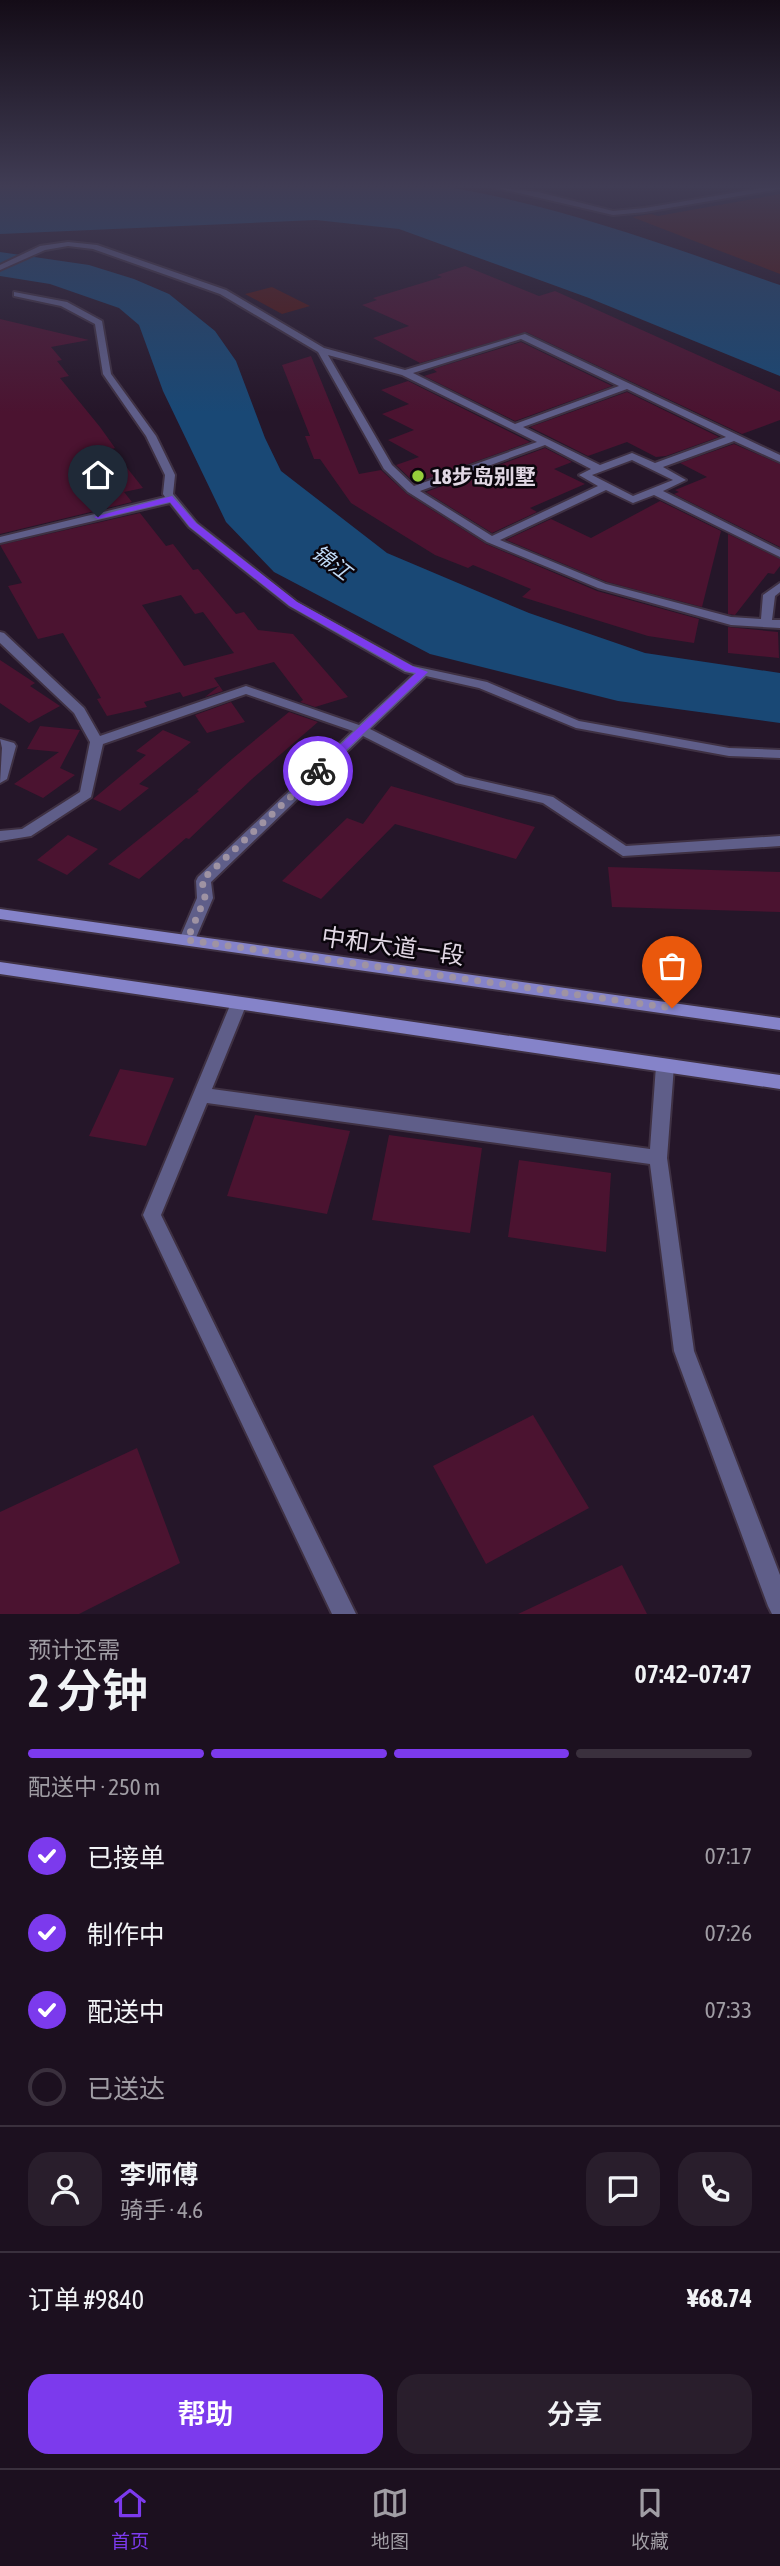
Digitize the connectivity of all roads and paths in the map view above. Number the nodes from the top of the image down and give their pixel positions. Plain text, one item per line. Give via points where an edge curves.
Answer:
1 (138, 262) edge
2 (18, 294) dead end
3 (321, 350) junction
4 (405, 373) junction
5 (627, 386) junction
6 (515, 427) junction
7 (734, 437) junction
8 (545, 442) junction
9 (780, 459) edge
10 (654, 467) junction
11 (600, 468) junction
12 (606, 486) junction
13 (412, 491) junction
14 (655, 491) junction
15 (172, 499) junction
16 (0, 540) edge
17 (491, 540) junction
18 (780, 554) edge
19 (780, 586) edge
20 (766, 623) junction
21 (780, 624) edge
22 (0, 636) edge
23 (423, 672) junction
24 (362, 730) junction
25 (97, 741) junction
26 (0, 743) edge
27 (780, 754) edge
28 (0, 779) edge
29 (0, 836) edge
30 (780, 841) edge
31 (0, 914) edge
32 (187, 940) junction
33 (0, 968) edge
34 (239, 1003) junction
35 (780, 1024) edge
36 (665, 1066) junction
37 (780, 1082) edge
38 (202, 1095) junction
39 (658, 1158) junction
40 (780, 1606) edge
41 (344, 1614) edge

1 - 3 street via 223,292
2 - 15 street via 64,304 99,323 107,374 151,436 170,475 168,494
3 - 4 street
3 - 13 street via 388,467
4 - 5 street via 522,336
4 - 6 street
5 - 6 street
5 - 7 street
6 - 8 street
7 - 9 street
7 - 10 street
8 - 11 street
8 - 13 street
10 - 11 street via 632,456
10 - 14 street via 681,480
11 - 12 street via 584,475
12 - 14 street via 633,500
12 - 17 street
13 - 17 street
14 - 18 street
15 - 16 street
15 - 23 street via 193,525 293,604 409,669
17 - 20 street via 602,586 732,621
19 - 20 street via 769,594
20 - 21 street
22 - 25 street via 79,711
23 - 24 street
23 - 27 street via 483,685 576,724 729,752
24 - 25 street via 246,690
24 - 30 street via 461,780 548,800 623,851
24 - 32 street via 202,880 205,898
25 - 29 street via 86,794 26,833
26 - 28 street via 9,746
31 - 32 main road, 中和大道一段
32 - 35 main road, 中和大道一段
33 - 34 main road
34 - 36 main road
34 - 38 street
36 - 37 main road
36 - 39 street
38 - 39 street
38 - 41 street via 152,1215
39 - 40 street via 684,1351

